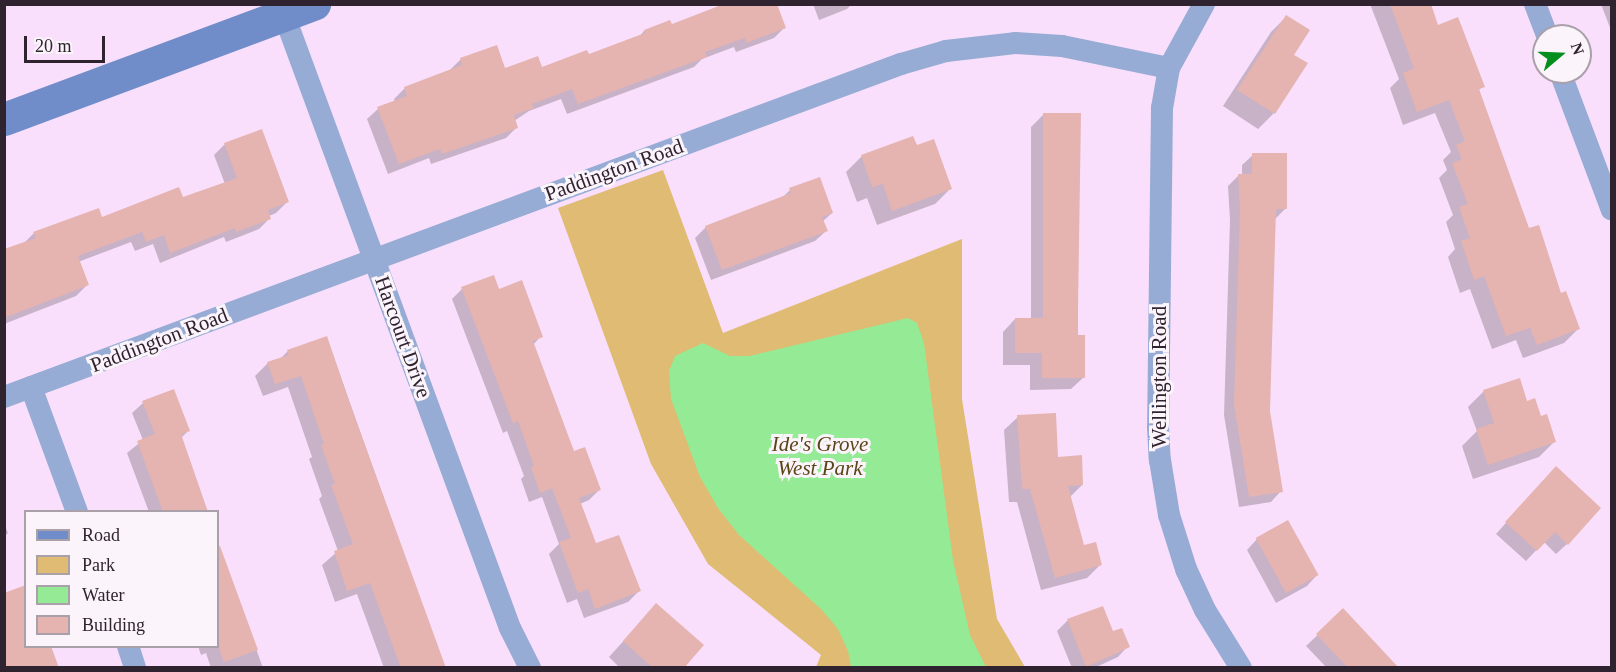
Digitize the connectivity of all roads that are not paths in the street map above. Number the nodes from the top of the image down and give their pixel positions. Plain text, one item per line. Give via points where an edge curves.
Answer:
1 (314, 4) edge
2 (1204, 4) edge
3 (1535, 4) edge
4 (282, 10) edge
5 (1542, 24) edge
6 (1169, 68) junction
7 (1564, 84) edge
8 (4, 119) edge
9 (1611, 210) edge
10 (375, 259) junction
11 (32, 387) junction
12 (4, 398) edge
13 (77, 510) edge
14 (129, 648) edge
15 (135, 668) edge
16 (530, 668) edge
17 (1241, 668) edge

1 - 4 main road
2 - 6 street
3 - 5 street
4 - 8 main road
4 - 10 street, Harcourt Drive
6 - 10 street, Paddington Road via 1062,46 1015,43 946,51 901,64
6 - 17 street, Wellington Road via 1160,132 1160,460 1169,515 1186,569 1205,610
7 - 9 street
10 - 11 street, Paddington Road
10 - 16 street, Harcourt Drive via 510,628
11 - 12 street, Paddington Road
11 - 13 street
14 - 15 street

